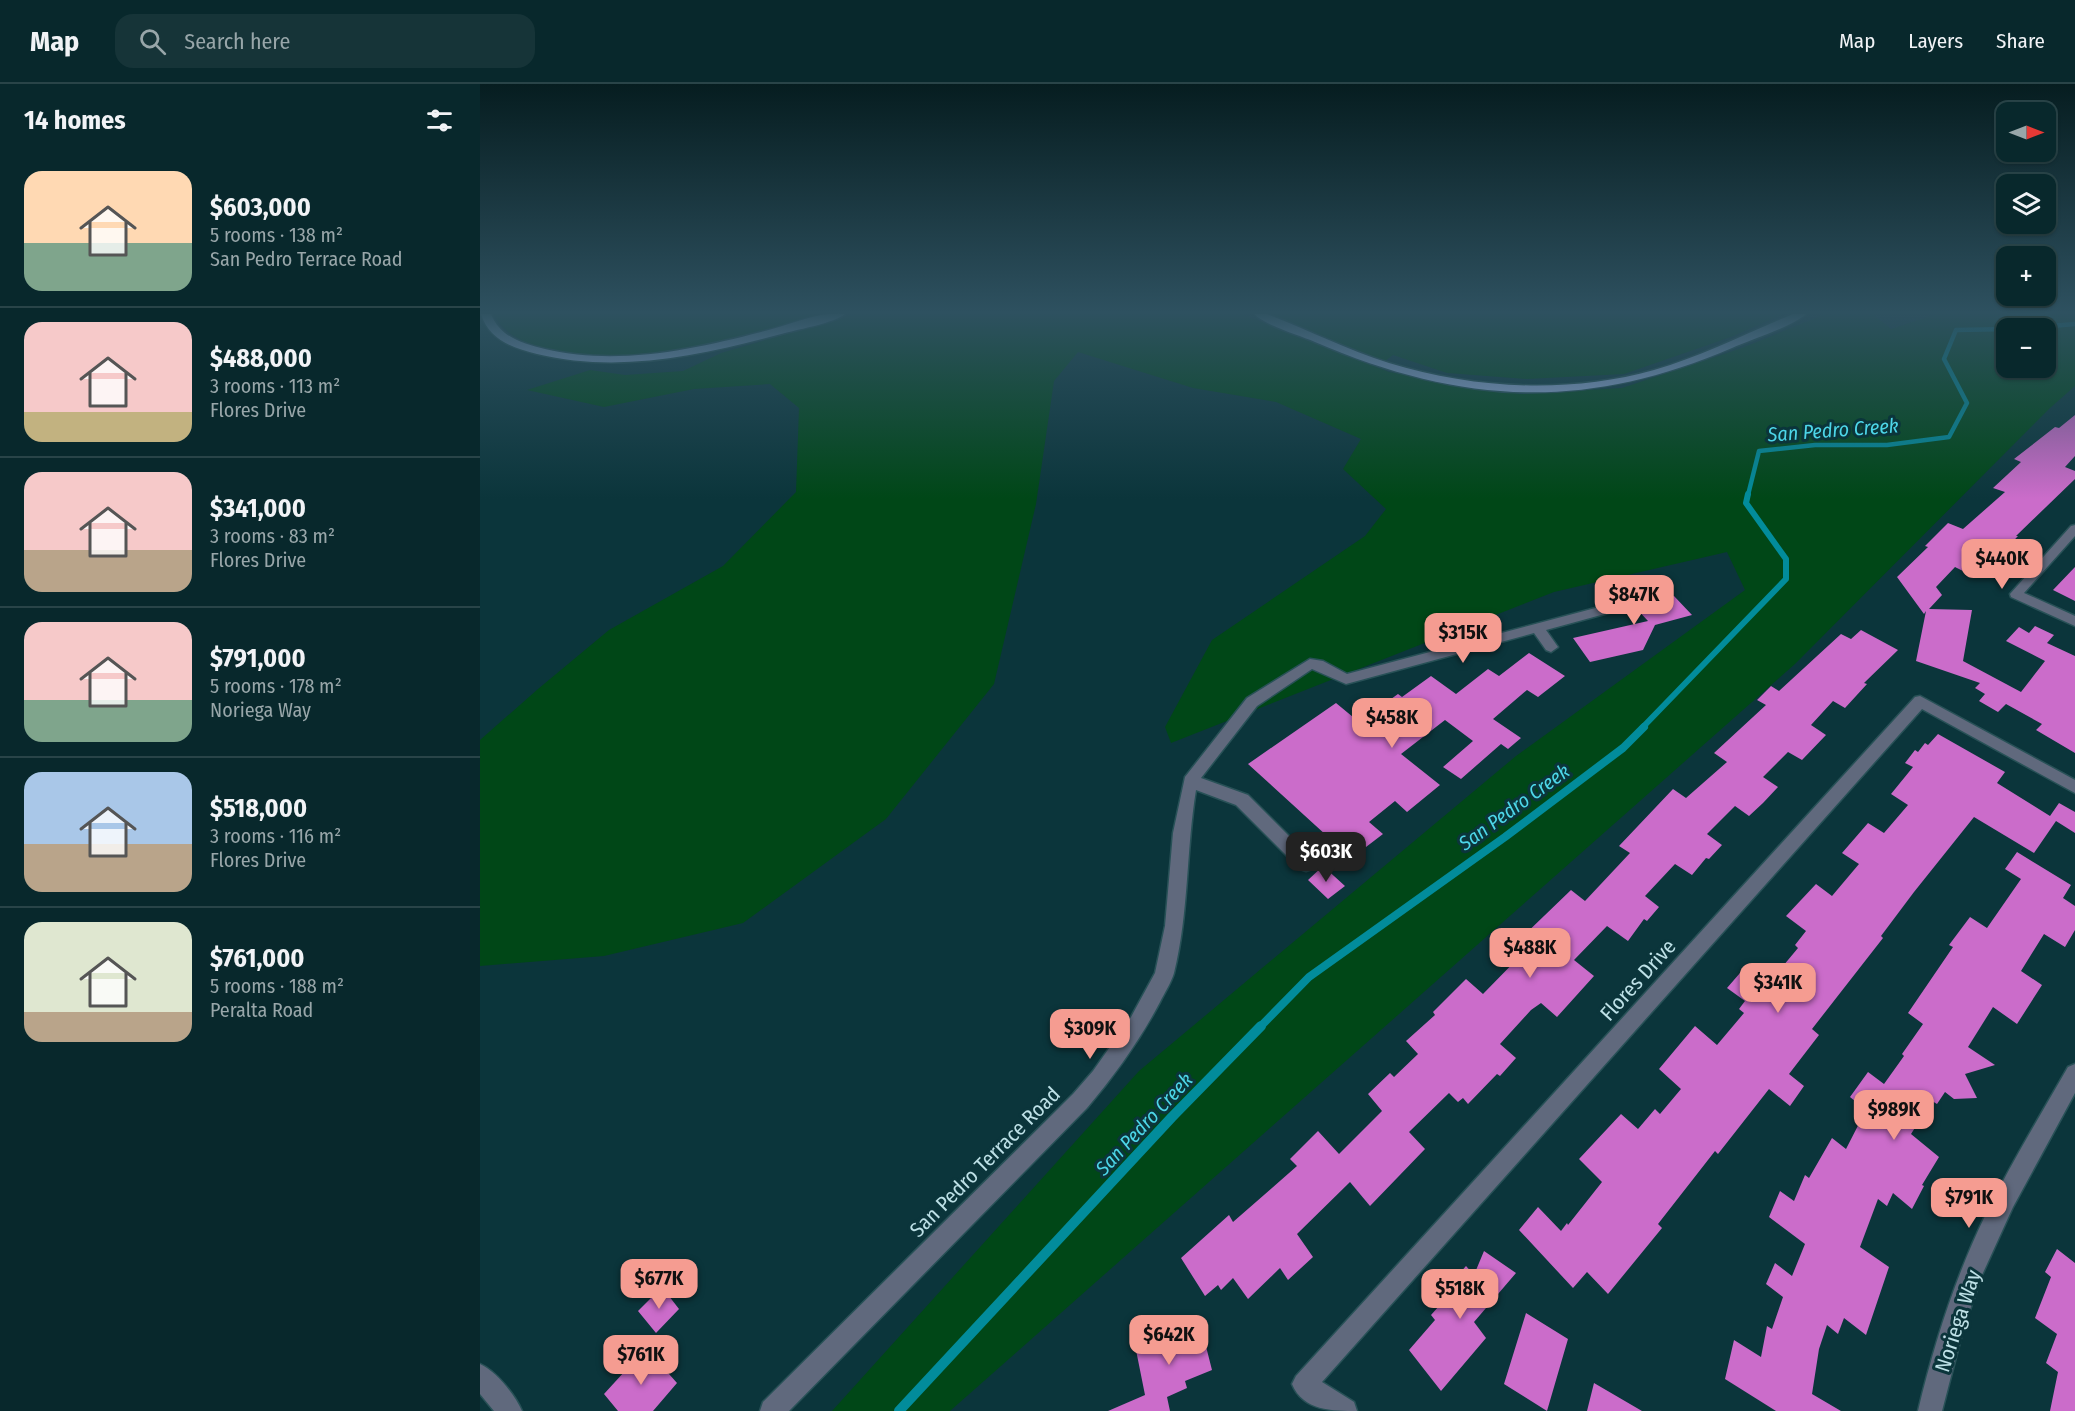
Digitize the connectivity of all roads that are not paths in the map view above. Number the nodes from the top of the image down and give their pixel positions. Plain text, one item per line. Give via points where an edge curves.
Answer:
1 (1432, 376) edge
2 (1640, 376) edge
3 (2075, 529) edge
4 (1618, 606) dead end
5 (2075, 621) edge
6 (1538, 628) junction
7 (1551, 647) dead end
8 (1190, 781) junction
9 (2075, 788) edge
10 (1306, 864) dead end
11 (2075, 1074) edge
12 (480, 1376) edge
13 (510, 1411) edge
14 (772, 1411) edge
15 (1345, 1411) edge
16 (1930, 1411) edge

1 - 2 highway via 1472,384 1547,389
3 - 5 street via 2016,594
4 - 6 street
6 - 7 street
6 - 8 street, San Pedro Terrace Road via 1346,679 1310,664 1252,702
8 - 10 street via 1242,800
8 - 14 street, San Pedro Terrace Road via 1181,832 1174,926 1164,975 1138,1024 1080,1101
9 - 15 street, Flores Drive via 1920,701 1304,1384
11 - 16 street, Noriega Way via 2004,1200 1987,1239 1966,1289
12 - 13 street

